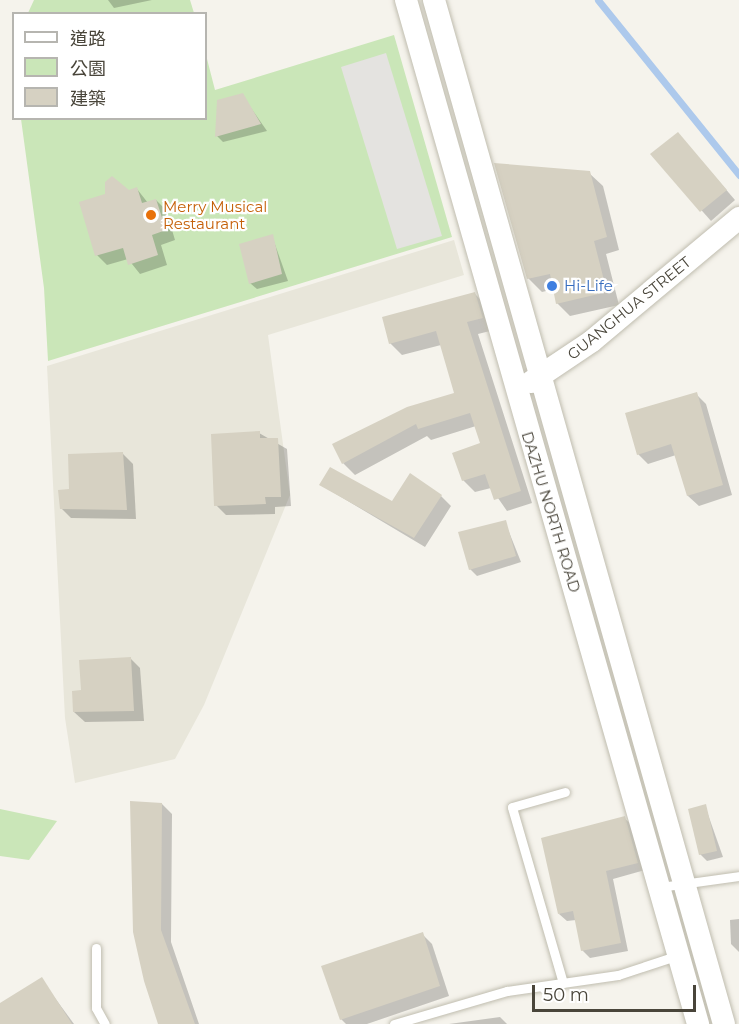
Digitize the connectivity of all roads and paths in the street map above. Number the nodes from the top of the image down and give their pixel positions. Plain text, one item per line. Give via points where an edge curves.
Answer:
1 (406, 0) edge
2 (434, 0) edge
3 (739, 218) edge
4 (542, 375) junction
5 (514, 392) junction
6 (565, 792) dead end
7 (739, 876) edge
8 (682, 881) junction
9 (660, 887) junction
10 (96, 948) dead end
11 (679, 955) junction
12 (563, 983) junction
13 (105, 1024) edge
14 (394, 1024) edge
15 (698, 1024) edge
16 (724, 1024) edge

1 - 5 street, DAZHU NORTH ROAD
2 - 4 street, DAZHU NORTH ROAD
3 - 4 street, GUANGHUA STREET
4 - 5 street, GUANGHUA STREET
4 - 8 street, DAZHU NORTH ROAD
5 - 9 street, DAZHU NORTH ROAD
6 - 12 lane via 512,807
7 - 8 lane
8 - 9 lane
8 - 16 street, DAZHU NORTH ROAD
9 - 11 street, DAZHU NORTH ROAD
10 - 13 lane via 96,1008
11 - 12 lane via 618,975
11 - 15 street, DAZHU NORTH ROAD
12 - 14 lane via 507,991

